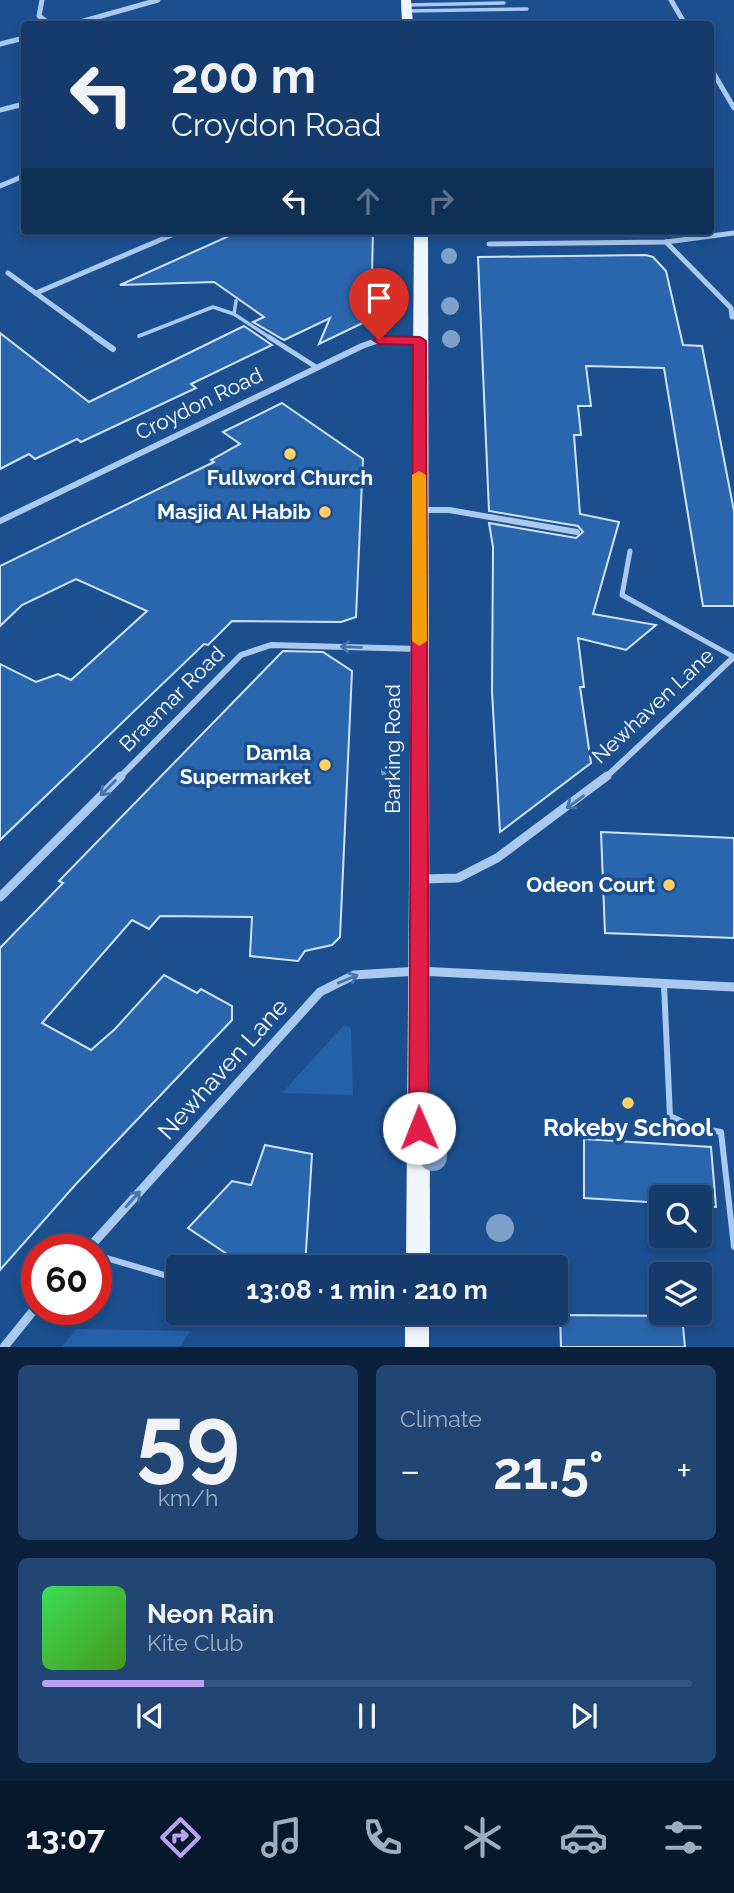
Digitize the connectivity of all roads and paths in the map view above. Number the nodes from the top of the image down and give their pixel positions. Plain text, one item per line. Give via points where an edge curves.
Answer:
1 (42, 0) edge
2 (158, 0) edge
3 (671, 0) edge
4 (503, 3) dead end
5 (406, 5) edge
6 (527, 9) dead end
7 (46, 21) edge
8 (84, 21) edge
9 (683, 21) edge
10 (21, 38) edge
11 (0, 44) edge
12 (714, 74) edge
13 (21, 105) edge
14 (734, 107) edge
15 (0, 110) edge
16 (21, 177) edge
17 (0, 186) edge
18 (734, 233) edge
19 (172, 235) edge
20 (421, 235) edge
21 (666, 242) junction
22 (489, 244) dead end
23 (8, 273) dead end
24 (36, 293) junction
25 (236, 302) dead end
26 (234, 314) junction
27 (732, 317) dead end
28 (139, 336) dead end
29 (420, 341) junction
30 (113, 349) dead end
31 (316, 367) junction
32 (418, 510) junction
33 (0, 521) edge
34 (577, 532) dead end
35 (630, 551) dead end
36 (420, 649) junction
37 (734, 657) edge
38 (419, 880) junction
39 (0, 897) edge
40 (419, 971) junction
41 (664, 985) junction
42 (734, 987) edge
43 (101, 1234) edge
44 (734, 1247) edge
45 (418, 1255) edge
46 (112, 1260) edge
47 (166, 1275) edge
48 (22, 1325) edge
49 (417, 1325) edge
50 (4, 1347) edge
51 (417, 1347) edge

1 - 7 street via 39,16
2 - 8 street
3 - 9 street
4 - 5 lane
5 - 6 lane
10 - 11 street
12 - 14 street
13 - 15 street
16 - 17 street
18 - 21 street
19 - 24 street
20 - 29 main road, Barking Road
21 - 22 street
21 - 27 street via 731,308
23 - 24 street
24 - 30 street
25 - 26 lane
26 - 28 lane via 213,306
26 - 31 lane
29 - 31 street, Croydon Road via 379,340
29 - 32 main road, Barking Road
31 - 33 street, Croydon Road
32 - 34 street via 449,510
32 - 36 main road, Barking Road
35 - 37 lane via 622,595
36 - 38 main road, Barking Road
36 -> 39 street, Braemar Road via 271,645 241,655
37 -> 38 street, Newhaven Lane via 595,787 497,858 458,878
38 - 40 main road, Barking Road
40 - 41 street, Newhaven Lane
43 -> 40 street, Newhaven Lane via 320,992 354,975
40 - 45 main road, Barking Road
41 - 42 street, Newhaven Lane
41 - 44 lane via 670,1116 693,1127 721,1132
46 - 47 lane
48 - 50 street
49 - 51 main road

